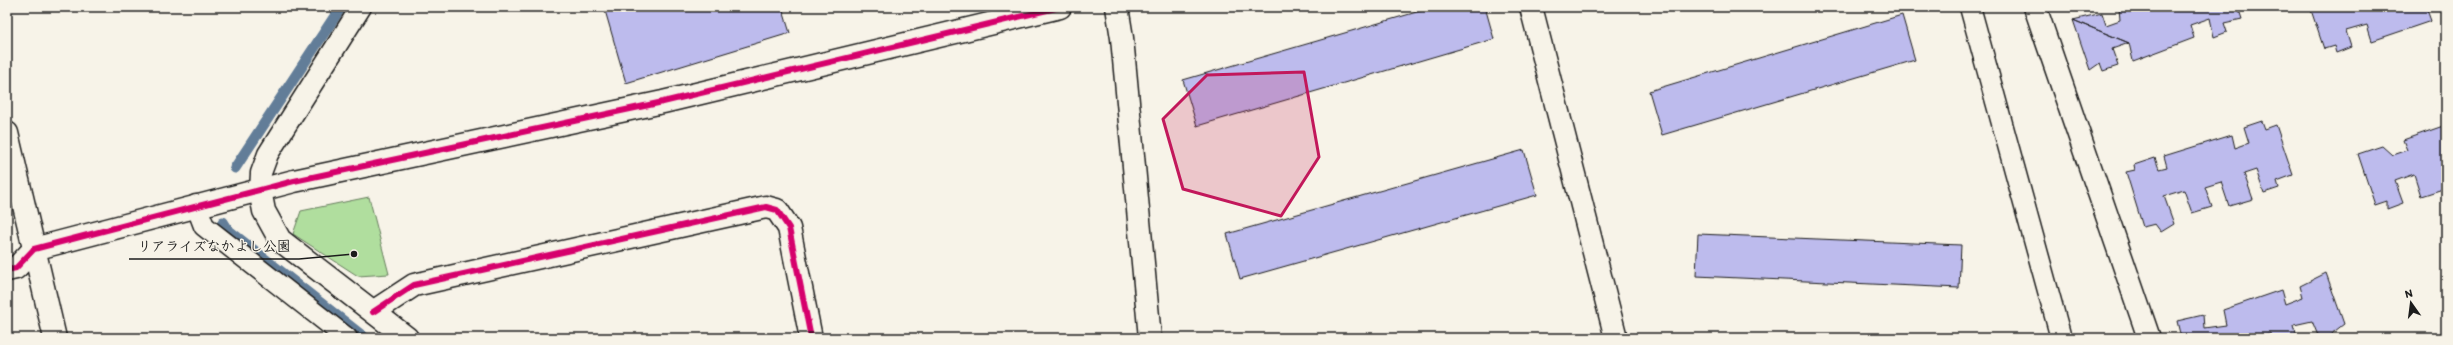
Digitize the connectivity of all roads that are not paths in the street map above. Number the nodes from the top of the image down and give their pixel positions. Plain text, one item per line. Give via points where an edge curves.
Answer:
1 (361, 7) edge
2 (1060, 7) edge
3 (1117, 7) edge
4 (1530, 7) edge
5 (1970, 7) edge
6 (2035, 7) edge
7 (7, 133) edge
8 (260, 190) junction
9 (196, 205) junction
10 (34, 249) junction
11 (7, 270) edge
12 (373, 312) junction
13 (55, 338) edge
14 (347, 338) edge
15 (407, 338) edge
16 (811, 338) edge
17 (1150, 338) edge
18 (1616, 338) edge
19 (2061, 338) edge
20 (2149, 338) edge

1 - 8 lane via 268,154
2 - 8 street via 663,102
3 - 17 street
4 - 18 street
5 - 19 lane
6 - 20 street
7 - 10 street
8 - 9 street
8 - 12 street via 264,211 280,240
9 - 10 street
9 - 14 lane via 204,226
10 - 11 street via 16,268
10 - 13 street
12 - 15 street
12 - 16 street via 414,285 766,207 777,210 789,228

